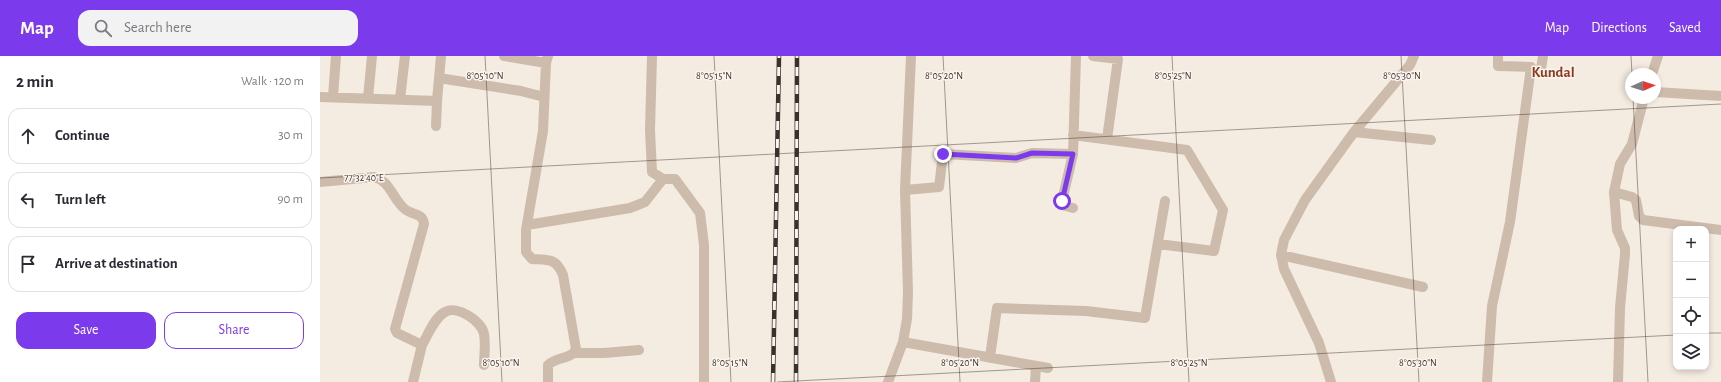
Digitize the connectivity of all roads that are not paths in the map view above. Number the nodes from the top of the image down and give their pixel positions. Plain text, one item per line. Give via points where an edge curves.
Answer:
1 (336, 56) edge
2 (372, 56) edge
3 (405, 56) edge
4 (441, 56) edge
5 (504, 56) edge
6 (652, 56) edge
7 (911, 56) edge
8 (1076, 56) edge
9 (1093, 56) edge
10 (1414, 56) edge
11 (1498, 56) edge
12 (1543, 56) edge
13 (1658, 56) edge
14 (547, 59) edge
15 (1654, 68) edge
16 (1541, 69) dead end
17 (439, 78) junction
18 (1661, 92) edge
19 (1721, 96) edge
20 (320, 97) edge
21 (333, 97) junction
22 (544, 97) junction
23 (368, 98) junction
24 (400, 99) junction
25 (437, 101) junction
26 (1642, 104) edge
27 (436, 126) dead end
28 (1354, 132) junction
29 (1074, 135) junction
30 (1107, 140) junction
31 (1431, 140) dead end
32 (1073, 154) junction
33 (663, 179) junction
34 (320, 182) edge
35 (904, 190) junction
36 (1614, 192) junction
37 (1165, 201) dead end
38 (1072, 208) dead end
39 (527, 226) junction
40 (1721, 230) edge
41 (1158, 244) junction
42 (1281, 255) junction
43 (1423, 287) dead end
44 (903, 342) junction
45 (422, 346) junction
46 (639, 350) dead end
47 (574, 353) junction
48 (990, 357) junction
49 (484, 365) dead end
50 (1036, 366) junction
51 (1048, 368) dead end
52 (413, 382) edge
53 (548, 382) edge
54 (704, 382) edge
55 (888, 382) edge
56 (1035, 382) edge
57 (1331, 382) edge
58 (1486, 382) edge
59 (1618, 382) edge

1 - 21 street
2 - 23 street
3 - 24 street
4 - 17 street
5 - 14 street
6 - 33 street via 652,172
7 - 35 street
8 - 29 street
9 - 30 street via 1118,59
10 - 28 street via 1410,65
11 - 58 street via 1498,66 1531,67 1510,222 1492,306
12 - 16 street
13 - 15 street
14 - 22 street
17 - 22 street
17 - 25 street
18 - 19 street
20 - 21 street
21 - 23 street
22 - 39 street via 543,131
23 - 24 street
24 - 25 street
25 - 27 street
26 - 36 street via 1632,144 1620,164
28 - 31 street
28 - 42 street via 1305,200 1284,240
29 - 30 street
29 - 32 street
30 - 41 street via 1187,150 1223,210 1214,252
32 - 35 street via 1032,153 1016,158 943,154 939,187
32 - 38 street via 1062,201 1062,205
33 - 39 street via 645,202 630,208
33 - 54 street via 675,179 700,213 704,245
34 - 45 street via 382,178 406,210 423,219 424,224 395,329 397,333
35 - 44 street via 908,292
36 - 40 street via 1632,196 1643,220
36 - 59 street via 1617,230 1625,248
37 - 41 street
39 - 47 street via 526,252 532,259 554,261 563,275 576,349
41 - 48 street via 1145,318 1086,312 997,308
42 - 43 street
42 - 57 street via 1284,269 1319,343
44 - 48 street
44 - 55 street
45 - 49 street via 445,312 463,312 481,327 484,334
45 - 52 street
46 - 47 street
47 - 53 street via 548,366
48 - 50 street
50 - 51 street
50 - 56 street

